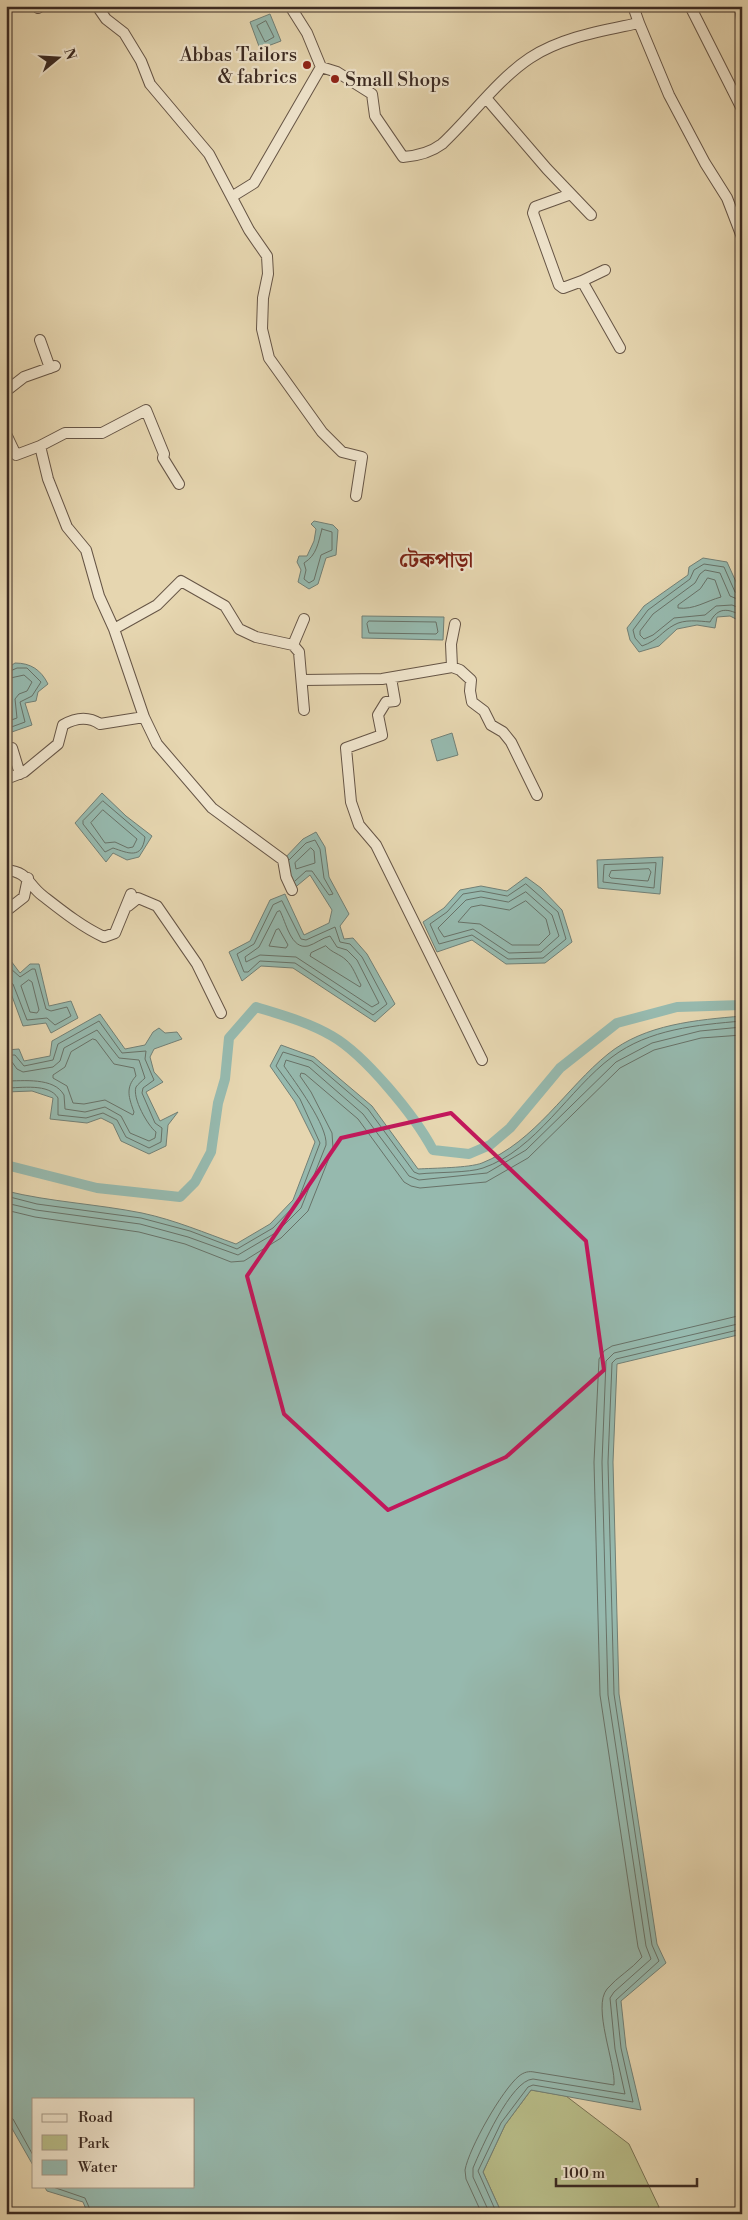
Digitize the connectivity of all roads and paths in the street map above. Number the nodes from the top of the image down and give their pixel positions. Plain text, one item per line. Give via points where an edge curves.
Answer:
1 (97, 6) edge
2 (290, 6) edge
3 (634, 6) edge
4 (690, 6) edge
5 (740, 6) edge
6 (742, 20) edge
7 (639, 23) junction
8 (321, 67) junction
9 (486, 98) junction
10 (742, 109) edge
11 (571, 194) junction
12 (233, 196) junction
13 (590, 216) dead end
14 (742, 237) edge
15 (605, 270) dead end
16 (582, 281) junction
17 (40, 340) dead end
18 (620, 348) dead end
19 (6, 391) edge
20 (6, 434) edge
21 (40, 446) junction
22 (180, 484) dead end
23 (356, 496) dead end
24 (304, 619) dead end
25 (454, 624) dead end
26 (114, 629) junction
27 (293, 645) junction
28 (452, 667) junction
29 (391, 678) junction
30 (303, 680) junction
31 (304, 710) dead end
32 (144, 717) junction
33 (12, 748) dead end
34 (20, 774) junction
35 (6, 779) edge
36 (537, 796) dead end
37 (6, 870) edge
38 (28, 878) junction
39 (292, 890) dead end
40 (131, 894) dead end
41 (126, 908) junction
42 (6, 911) edge
43 (221, 1012) dead end
44 (482, 1060) dead end

1 - 12 street via 106,19 124,33 150,84 209,154
2 - 8 street via 307,33
3 - 7 street
4 - 10 street
5 - 6 street
7 - 9 street via 580,36 550,47 529,59
7 - 14 street via 669,95 727,198
8 - 9 street via 337,72 372,94 375,116 403,157 434,150
8 - 12 street via 254,183
9 - 11 street
11 - 13 street
11 - 16 street via 535,207 533,213 559,285 563,288
12 - 23 street via 266,256 268,274 262,330 269,358 342,452 362,457
15 - 16 street
16 - 18 street
17 - 19 street via 52,367 24,377
20 - 21 street via 16,455
21 - 22 street via 65,432 102,433 146,410 163,458
21 - 26 street via 48,479 67,527 86,550 99,596
24 - 27 street
25 - 28 street
26 - 27 street via 157,605 181,581 225,606 239,629 256,637
26 - 32 street
27 - 30 street via 299,652
28 - 29 street
28 - 36 street via 469,676 472,702 511,742
29 - 30 street
29 - 44 street via 395,701 386,702 378,715 382,735 346,748 351,802 359,825 376,845
30 - 31 street
32 - 34 street via 100,724 92,719 73,720 64,725 58,744
32 - 39 street via 157,744 212,808 282,860
33 - 34 street
34 - 35 street
37 - 38 street via 19,872
38 - 41 street via 40,894 104,938 115,933
38 - 42 street via 24,897
40 - 41 street
41 - 43 street via 138,898 157,906 197,964

